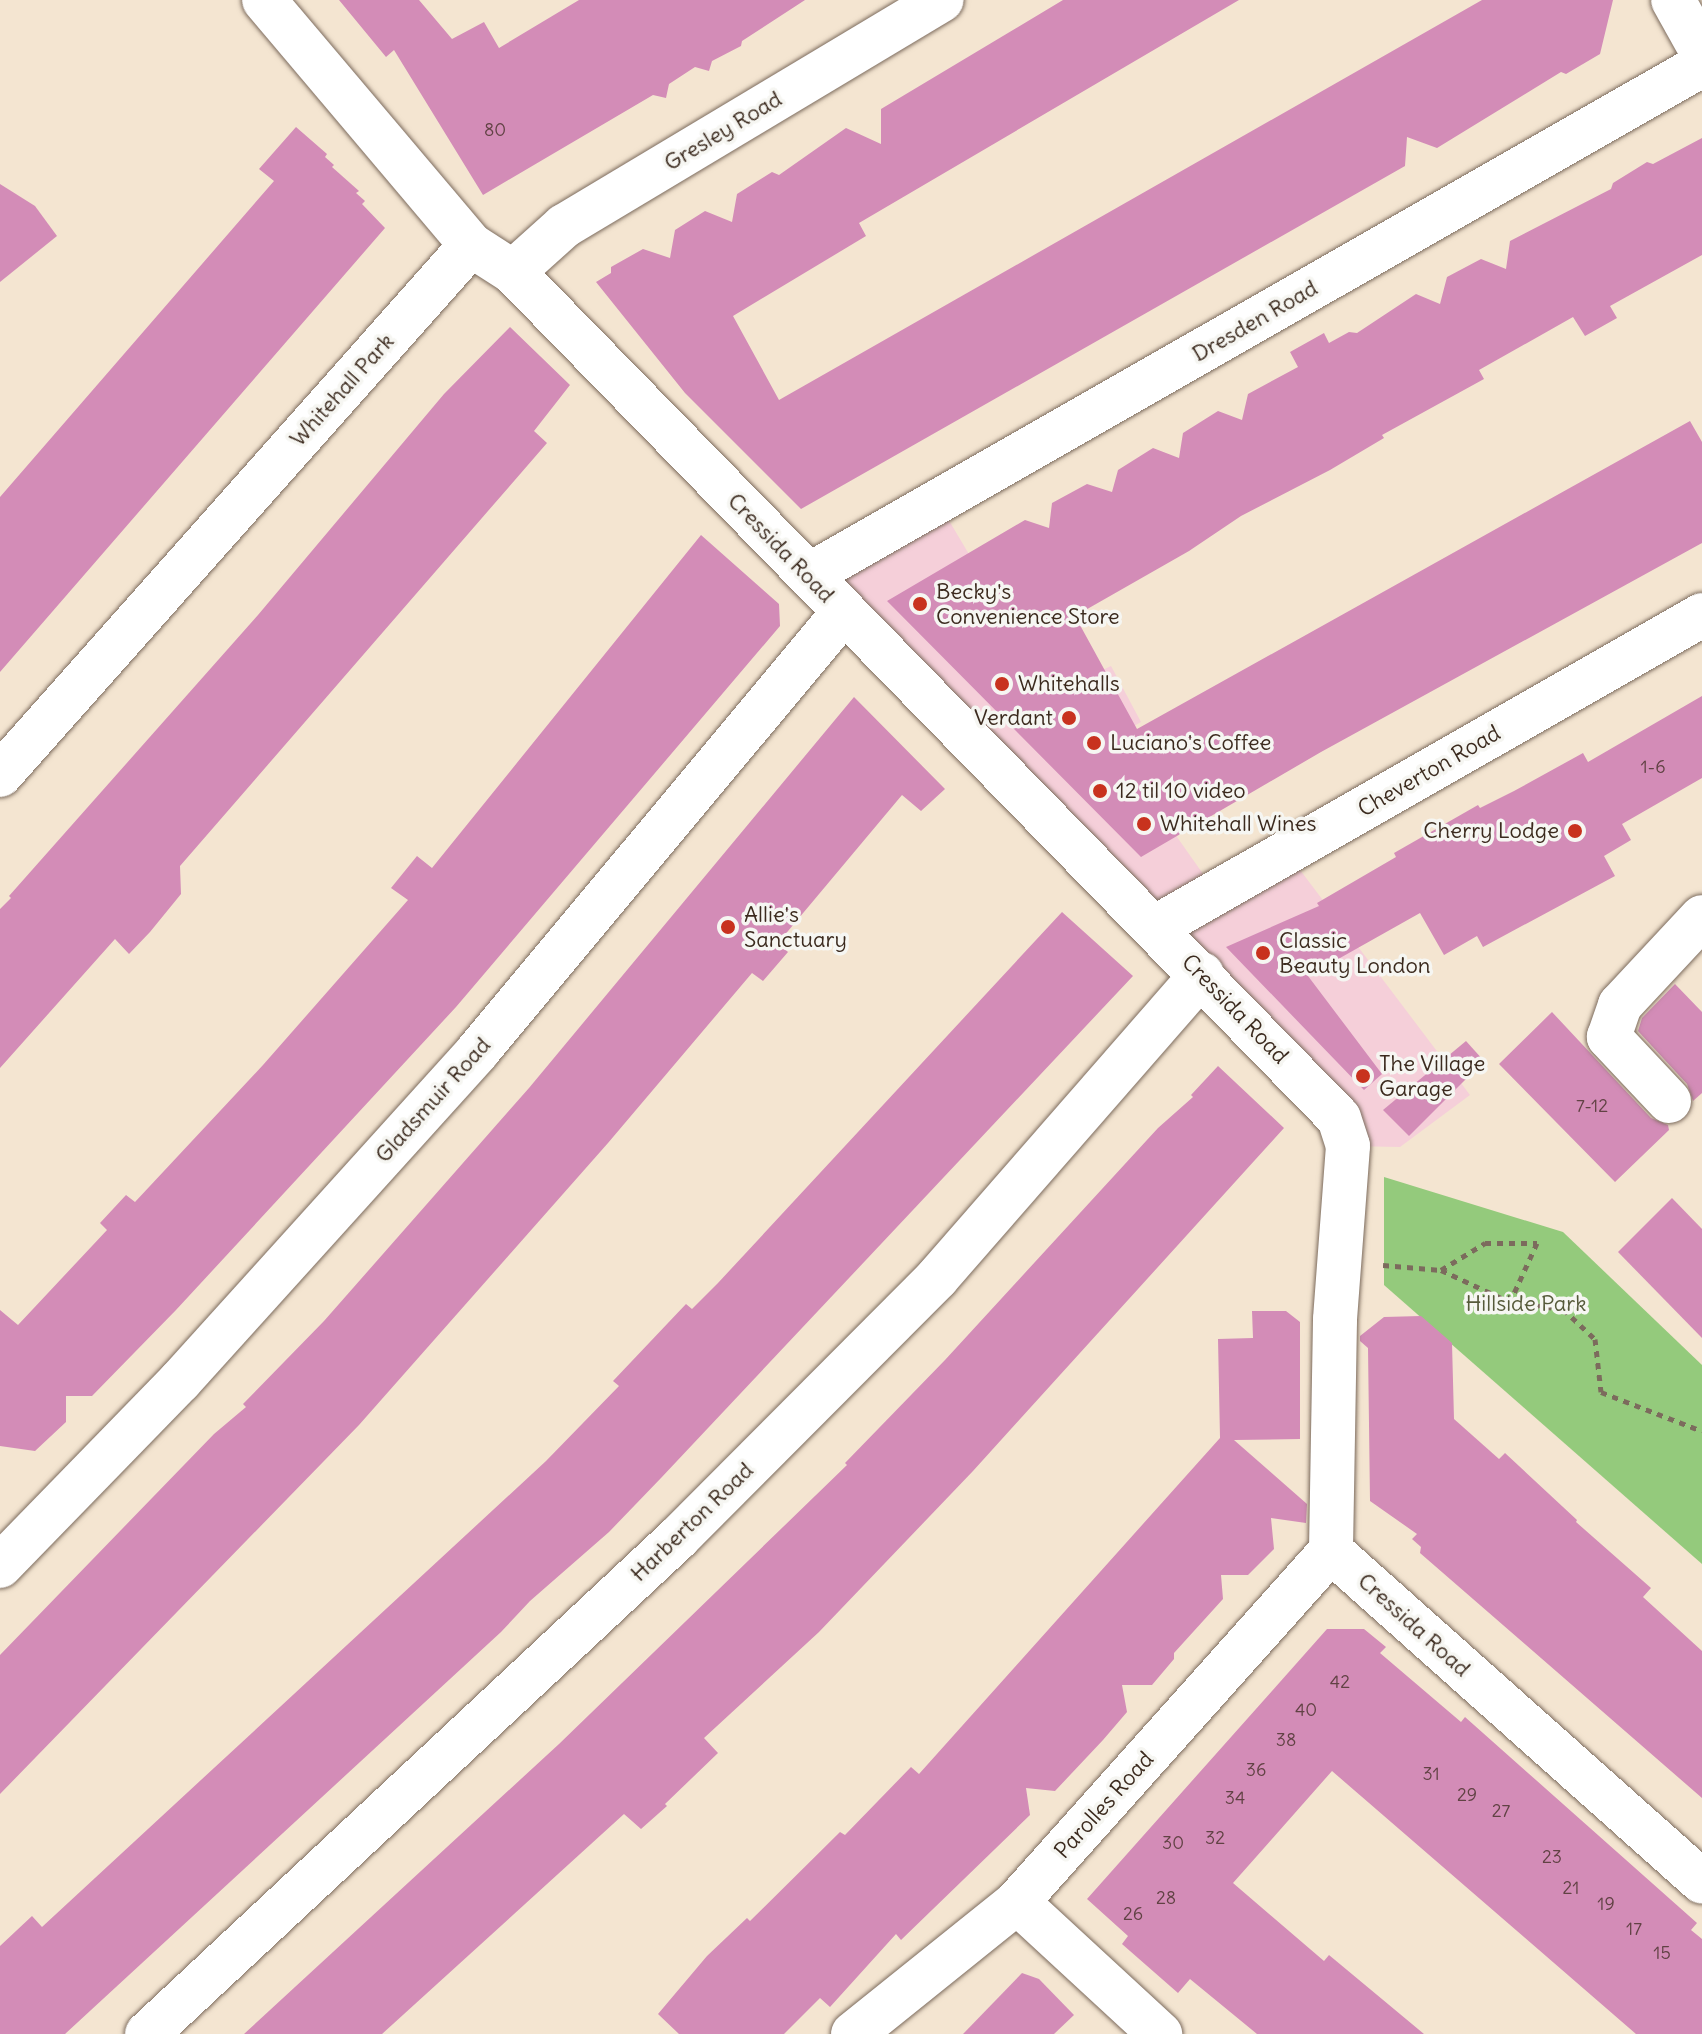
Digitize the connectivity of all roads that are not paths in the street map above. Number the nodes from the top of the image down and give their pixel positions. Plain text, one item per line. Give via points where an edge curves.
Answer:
1 (264, 0) edge
2 (941, 0) edge
3 (1673, 0) edge
4 (1702, 52) edge
5 (1702, 65) edge
6 (471, 245) junction
7 (513, 272) junction
8 (809, 575) junction
9 (843, 613) junction
10 (1702, 615) edge
11 (0, 775) edge
12 (1702, 917) edge
13 (1156, 927) junction
14 (1202, 974) junction
15 (1669, 1101) dead end
16 (1331, 1551) junction
17 (0, 1566) edge
18 (1702, 1881) edge
19 (1017, 1902) junction
20 (147, 2034) edge
21 (853, 2034) edge
22 (1160, 2034) edge

1 - 6 street
2 - 7 street, Gresley Road via 564,226
3 - 4 street
5 - 8 street, Dresden Road
6 - 7 street, Cressida Road
6 - 11 street, Whitehall Park
7 - 8 street, Cressida Road
8 - 9 street, Cressida Road
9 - 13 street, Cressida Road
9 - 17 street, Gladsmuir Road via 477,1052 180,1381
10 - 13 street, Cheverton Road
12 - 15 street via 1620,1005 1609,1037
13 - 14 street, Cressida Road
14 - 16 street, Cressida Road via 1339,1118 1348,1146 1335,1320
14 - 20 street, Harberton Road via 937,1278 678,1538
16 - 18 street, Cressida Road
16 - 19 street, Parolles Road
19 - 21 street, Parolles Road
19 - 22 street

